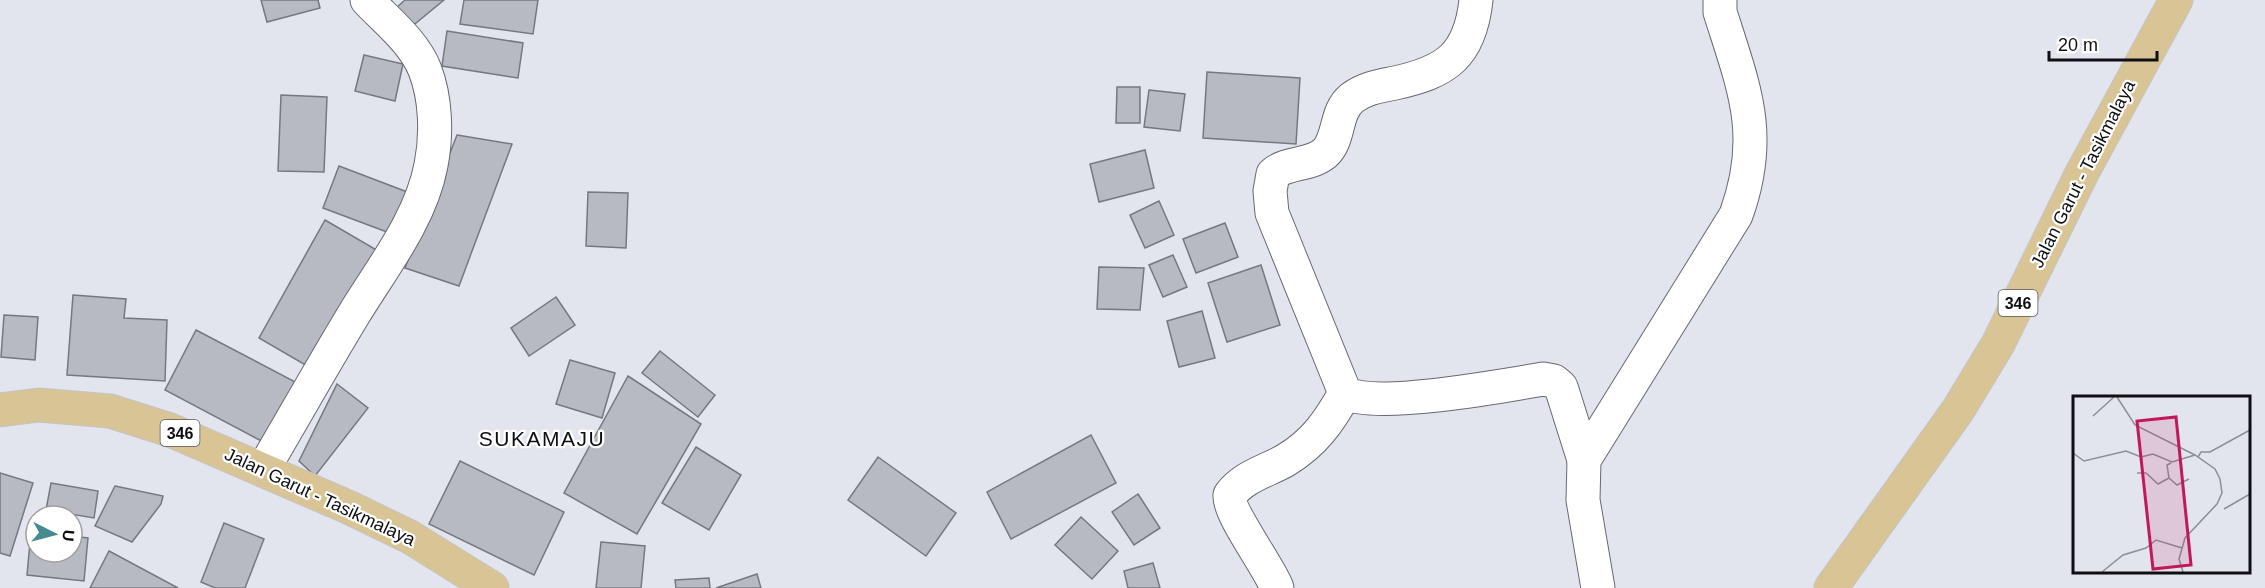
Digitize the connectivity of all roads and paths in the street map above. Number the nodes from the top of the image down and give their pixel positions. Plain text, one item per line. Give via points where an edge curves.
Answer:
1 (367, 0) edge
2 (1476, 0) edge
3 (1720, 0) edge
4 (2176, 0) edge
5 (1344, 393) junction
6 (0, 410) edge
7 (1584, 460) junction
8 (264, 468) junction
9 (492, 588) edge
10 (1277, 588) edge
11 (1598, 588) edge
12 (1831, 588) edge

1 - 8 street via 412,48 424,70 433,100 431,166 401,239
2 - 5 street via 1467,39 1446,65 1428,76 1369,89 1352,98 1344,107 1328,151 1273,174 1272,213
3 - 7 street via 1751,124 1750,169 1744,191 1736,215
4 - 12 main road, Jalan Garut - Tasikmalaya / 346 via 2082,173 1998,344 1958,410
5 - 7 street via 1363,398 1450,394 1543,379 1554,381 1562,387
5 - 10 street via 1317,437 1286,460 1250,477 1230,495 1230,507
6 - 8 main road, Jalan Garut - Tasikmalaya / 346 via 39,405 110,411 170,430
7 - 11 street via 1583,500
8 - 9 main road, Jalan Garut - Tasikmalaya / 346 via 410,537

